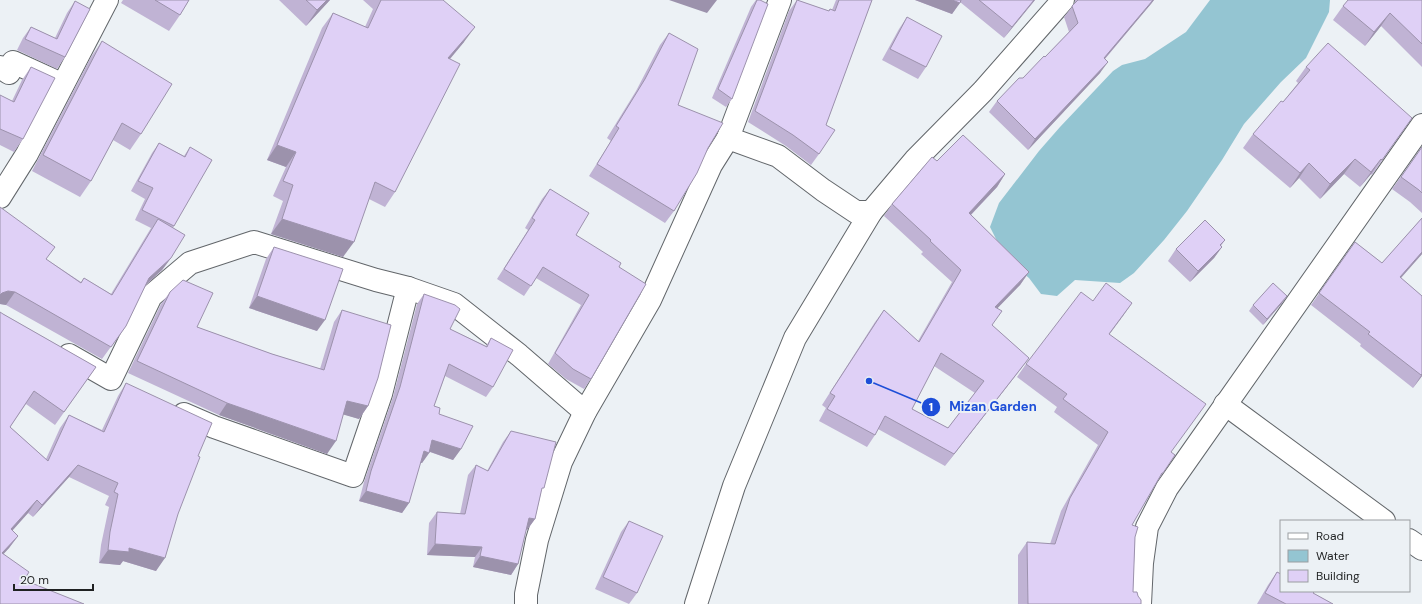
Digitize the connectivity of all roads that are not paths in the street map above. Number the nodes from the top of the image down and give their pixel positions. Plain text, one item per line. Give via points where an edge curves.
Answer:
1 (107, 0) edge
2 (780, 0) edge
3 (1063, 0) edge
4 (0, 68) edge
5 (63, 84) junction
6 (1421, 129) edge
7 (728, 138) junction
8 (0, 197) edge
9 (871, 212) junction
10 (408, 288) junction
11 (49, 344) edge
12 (111, 379) junction
13 (132, 389) edge
14 (1225, 404) junction
15 (166, 405) edge
16 (585, 412) junction
17 (1383, 520) edge
18 (1410, 541) edge
19 (1422, 549) edge
20 (526, 604) edge
21 (696, 604) edge
22 (1140, 604) edge

1 - 5 street
2 - 7 street
3 - 9 street via 983,91 915,160
4 - 5 street via 9,72 13,62
5 - 8 street via 27,154
6 - 14 street
7 - 9 street via 778,156 856,212
7 - 16 street via 711,164 650,300
9 - 21 street via 795,338 734,486
10 - 12 street via 254,242 190,263 151,296
10 - 15 street via 381,394 353,476 214,428
10 - 16 street via 454,304
11 - 12 street
12 - 13 street
14 - 17 street
14 - 22 street via 1167,488 1147,527
16 - 20 street via 561,462 537,540
18 - 19 street

